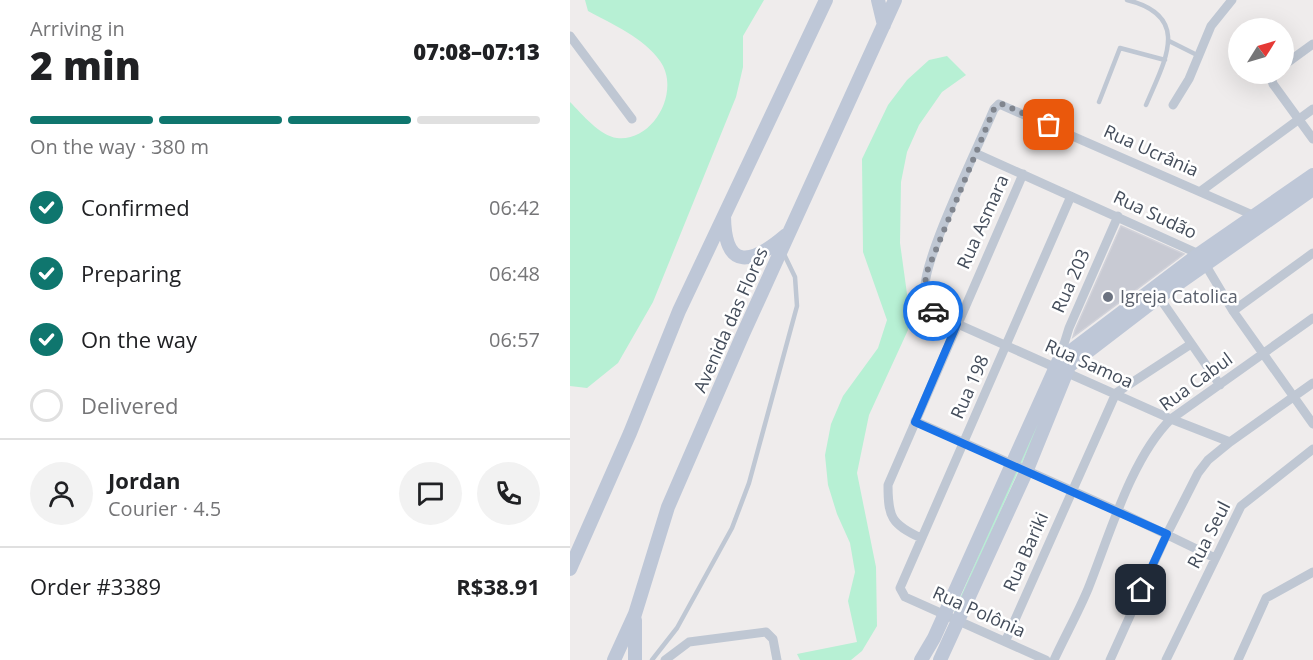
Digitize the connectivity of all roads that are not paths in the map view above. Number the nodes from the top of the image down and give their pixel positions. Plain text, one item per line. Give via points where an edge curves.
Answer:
1 (826, 0) edge
2 (878, 0) edge
3 (895, 0) edge
4 (1127, 0) edge
5 (1232, 0) edge
6 (884, 25) junction
7 (570, 36) edge
8 (1169, 41) junction
9 (1313, 44) edge
10 (1197, 55) junction
11 (1294, 58) edge
12 (1165, 60) junction
13 (1278, 84) edge
14 (1099, 102) dead end
15 (1146, 105) dead end
16 (1173, 105) dead end
17 (1313, 109) edge
18 (632, 119) dead end
19 (1299, 119) junction
20 (1313, 139) edge
21 (975, 153) junction
22 (1023, 174) junction
23 (1313, 175) edge
24 (1313, 189) edge
25 (1201, 191) junction
26 (1071, 196) junction
27 (724, 214) junction
28 (1118, 216) junction
29 (1255, 216) junction
30 (790, 231) junction
31 (782, 250) junction
32 (1313, 253) edge
33 (1202, 260) junction
34 (1160, 297) junction
35 (1233, 311) junction
36 (1313, 318) edge
37 (957, 324) junction
38 (1191, 344) junction
39 (1007, 345) junction
40 (1264, 354) junction
41 (1060, 367) junction
42 (1313, 383) edge
43 (1220, 385) junction
44 (1116, 393) junction
45 (1293, 397) junction
46 (1171, 419) junction
47 (915, 422) junction
48 (1313, 424) edge
49 (1230, 442) junction
50 (963, 444) junction
51 (1313, 449) edge
52 (1011, 465) junction
53 (1026, 472) junction
54 (1071, 491) junction
55 (1118, 511) junction
56 (1167, 534) junction
57 (921, 538) junction
58 (1215, 558) junction
59 (570, 569) edge
60 (1313, 572) edge
61 (900, 591) joint
62 (635, 614) junction
63 (944, 615) junction
64 (959, 622) junction
65 (1005, 642) junction
66 (614, 660) edge
67 (635, 660) edge
68 (652, 660) edge
69 (665, 660) edge
70 (777, 660) edge
71 (921, 660) edge
72 (940, 660) edge
73 (1046, 660) edge
74 (1054, 660) edge
75 (1110, 660) edge
76 (1166, 660) edge
77 (1238, 660) edge

1 - 27 main road
2 - 6 main road
3 - 6 main road, Avenida das Flores
4 - 8 lane via 1155,10 1162,18
5 - 10 street via 1211,27
6 - 30 main road, Avenida das Flores
7 - 18 street
8 - 10 lane
8 - 12 lane
9 - 11 street
10 - 16 street via 1189,79
12 - 14 lane via 1120,48
12 - 15 lane
13 - 19 street
17 - 19 street
19 - 20 street
19 - 25 street
21 - 22 street, Rua Sudão
21 - 25 street, Rua Ucrânia via 999,104
21 - 37 street, Rua Samoa via 926,274 927,298 935,314
22 - 26 street, Rua Sudão
22 - 37 street, Rua Asmara
23 - 29 main road
24 - 33 main road
25 - 29 street, Rua Ucrânia
26 - 28 street, Rua Sudão
26 - 39 street, Rua 198
27 - 30 main road via 725,239 737,255 745,258 768,250
27 - 59 main road
28 - 33 street, Rua Sudão
28 - 41 street, Rua 203 via 1069,328
29 - 33 main road
30 - 31 main road, Avenida das Flores
31 - 62 main road, Avenida das Flores via 668,507
31 - 68 lane via 795,277 797,306 749,483 732,528 694,599
32 - 35 street
33 - 34 main road
33 - 35 street, Rua Sudão
33 - 41 main road
34 - 38 street
34 - 41 main road
35 - 40 street, Rua Sudão
36 - 40 street, Rua Cabul
37 - 39 street, Rua Samoa
37 - 47 street, Rua Asmara
38 - 43 street
38 - 44 street
39 - 41 street, Rua Samoa
39 - 50 street, Rua 198
40 - 43 street, Rua Cabul
40 - 45 street, Rua Sudão
41 - 44 street, Rua Samoa
41 - 52 main road
41 - 53 main road
42 - 45 street
43 - 46 street, Rua Cabul
44 - 46 street, Rua Samoa
44 - 54 street, Rua Bariki
45 - 48 street, Rua Sudão
45 - 49 street
46 - 49 street, Rua Samoa
46 - 55 street, Rua Cabul via 1154,439
47 - 50 street
47 - 57 street, Rua Asmara via 888,485 888,501 897,525
49 - 56 street via 1198,473
50 - 52 street
50 - 57 street, Rua 198
51 - 58 street, Rua Seul via 1240,506
52 - 53 street
52 - 63 main road
53 - 54 street
53 - 64 main road
54 - 55 street
54 - 65 street, Rua Bariki
55 - 56 street
55 - 74 street, Rua Cabul via 1087,591
56 - 58 street
56 - 75 street
57 - 61 street, Rua 198
58 - 76 street, Rua Seul
60 - 77 street via 1266,598
61 - 63 street, Rua Polônia
62 - 66 main road, Avenida das Flores
62 - 67 main road
63 - 64 street, Rua Polônia
63 - 71 main road
64 - 65 street, Rua Polônia
64 - 72 main road
65 - 73 street, Rua Polônia
69 - 70 street via 689,642 766,632 773,639

